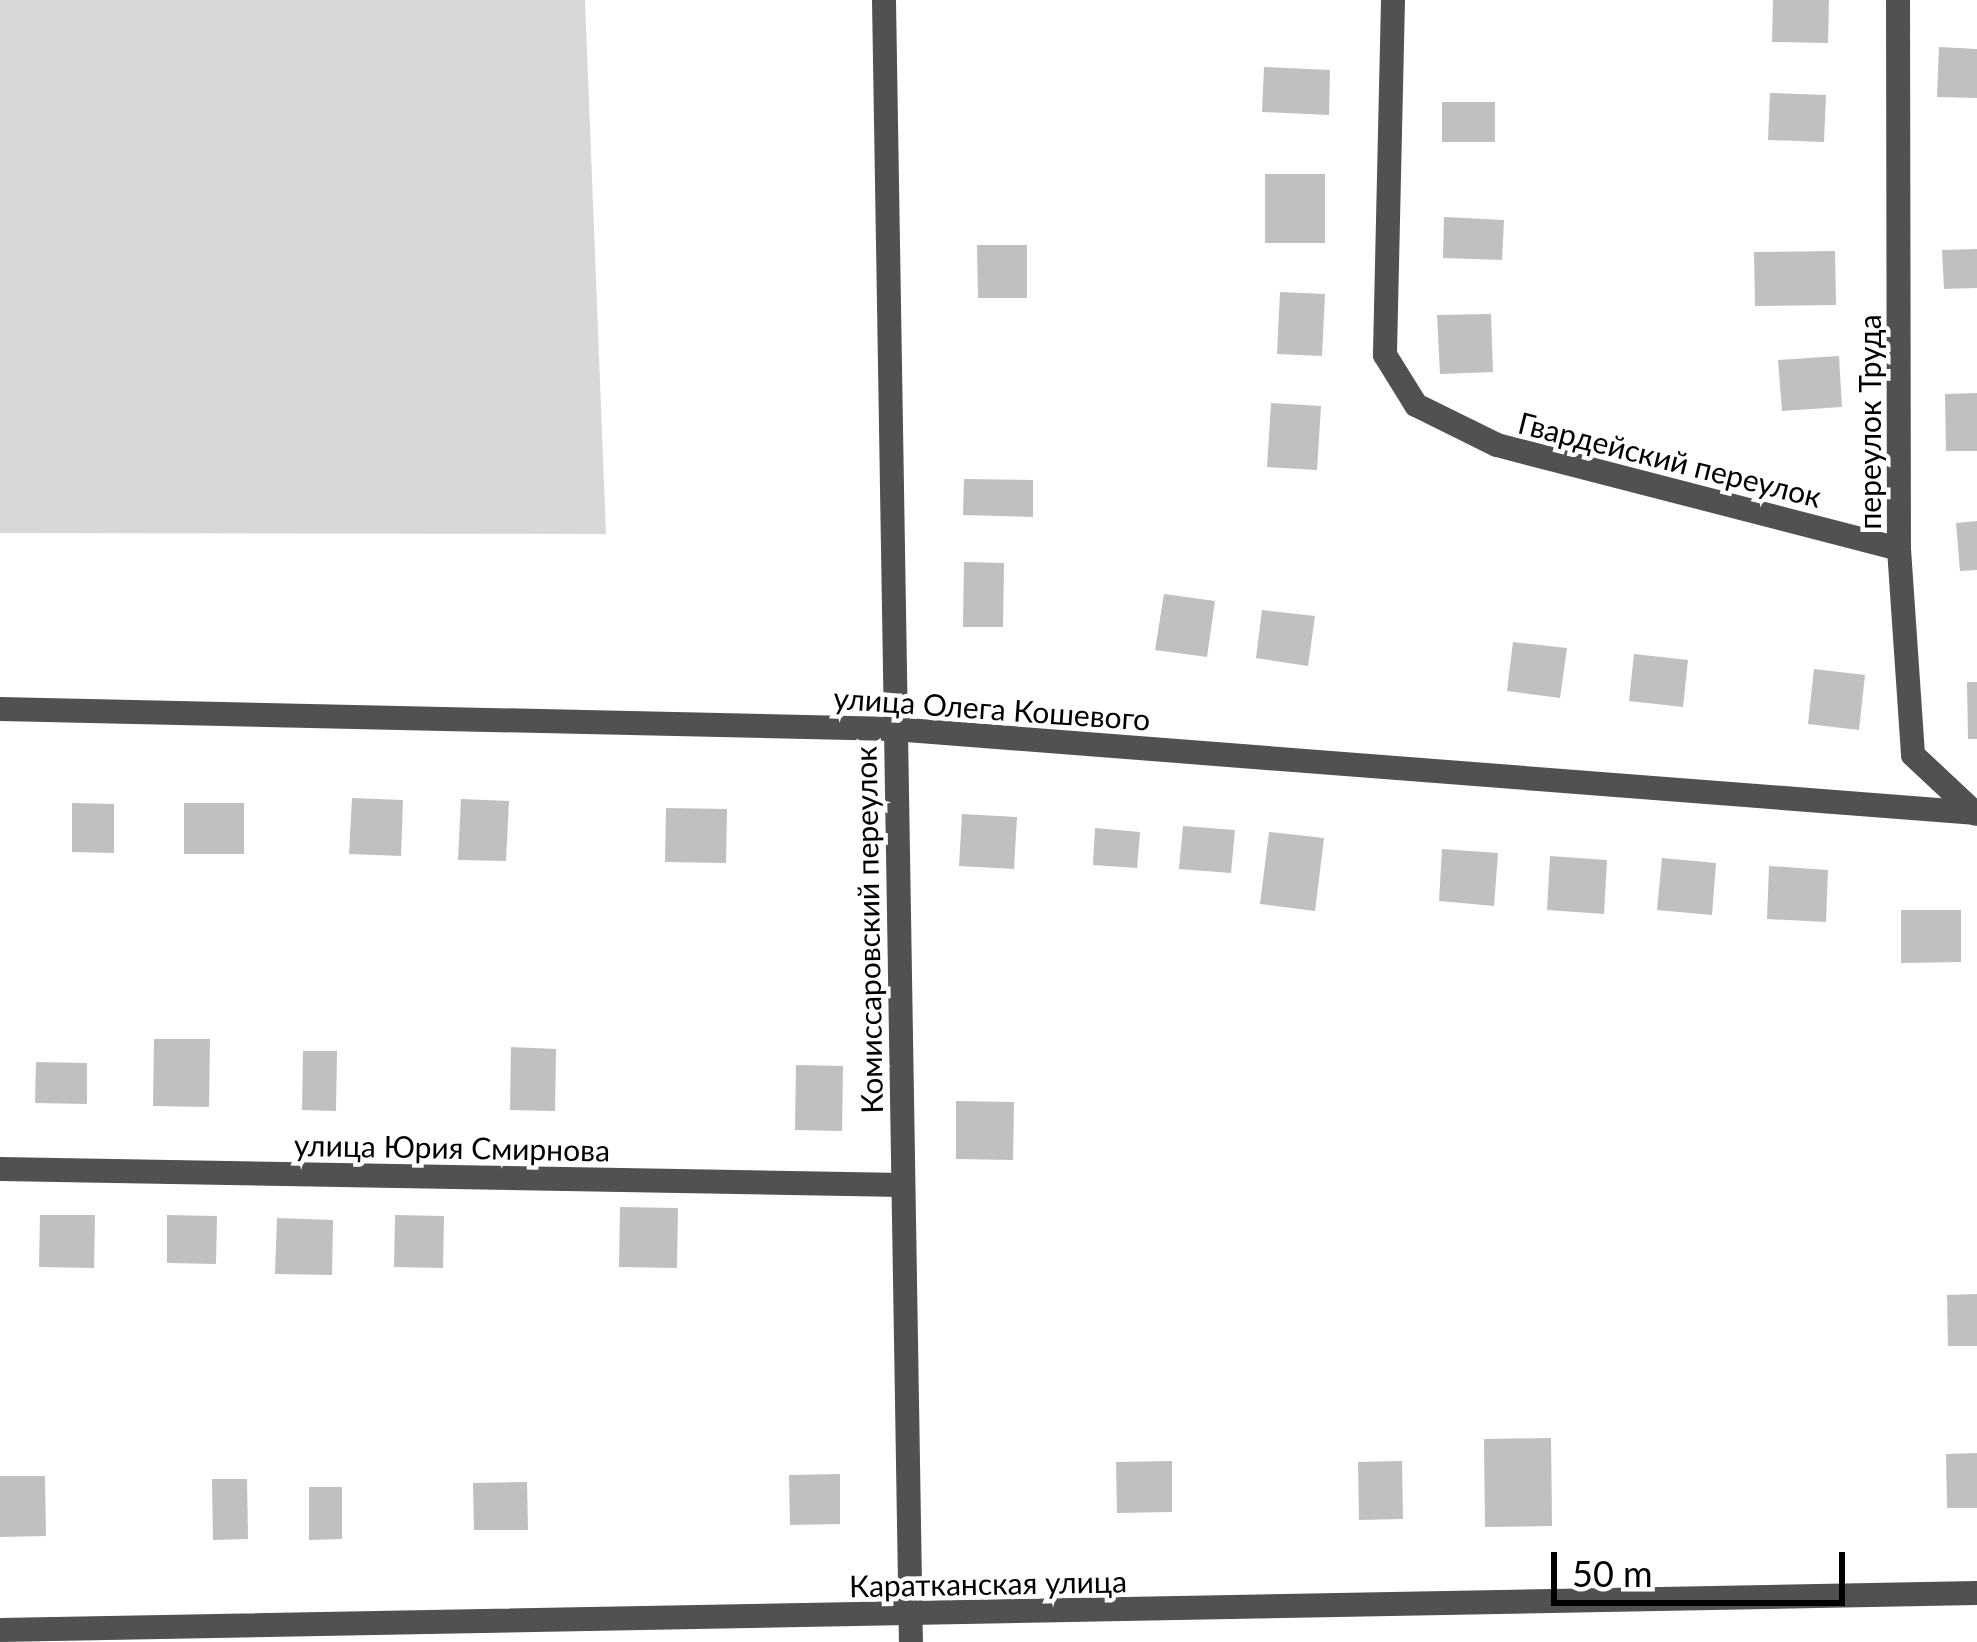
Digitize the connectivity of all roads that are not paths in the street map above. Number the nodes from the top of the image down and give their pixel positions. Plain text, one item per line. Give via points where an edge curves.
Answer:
1 (884, 0) edge
2 (1393, 0) edge
3 (1898, 0) edge
4 (1899, 549) junction
5 (0, 709) edge
6 (894, 729) junction
7 (1976, 814) edge
8 (0, 1169) edge
9 (903, 1185) junction
10 (1977, 1593) edge
11 (911, 1615) junction
12 (0, 1630) edge
13 (911, 1642) edge

1 - 6 street, Комиссаровский переулок
2 - 4 street, Гвардейский переулок via 1384,355 1416,405 1497,446
3 - 4 street, переулок Труда
4 - 7 street, переулок Труда via 1913,755
5 - 6 street, улица Олега Кошевого
6 - 7 street, улица Олега Кошевого
6 - 9 street, Комиссаровский переулок
8 - 9 street, улица Юрия Смирнова
9 - 11 street, Комиссаровский переулок
10 - 11 street, Каратканская улица
11 - 12 street, Каратканская улица
11 - 13 street, Комиссаровский переулок

